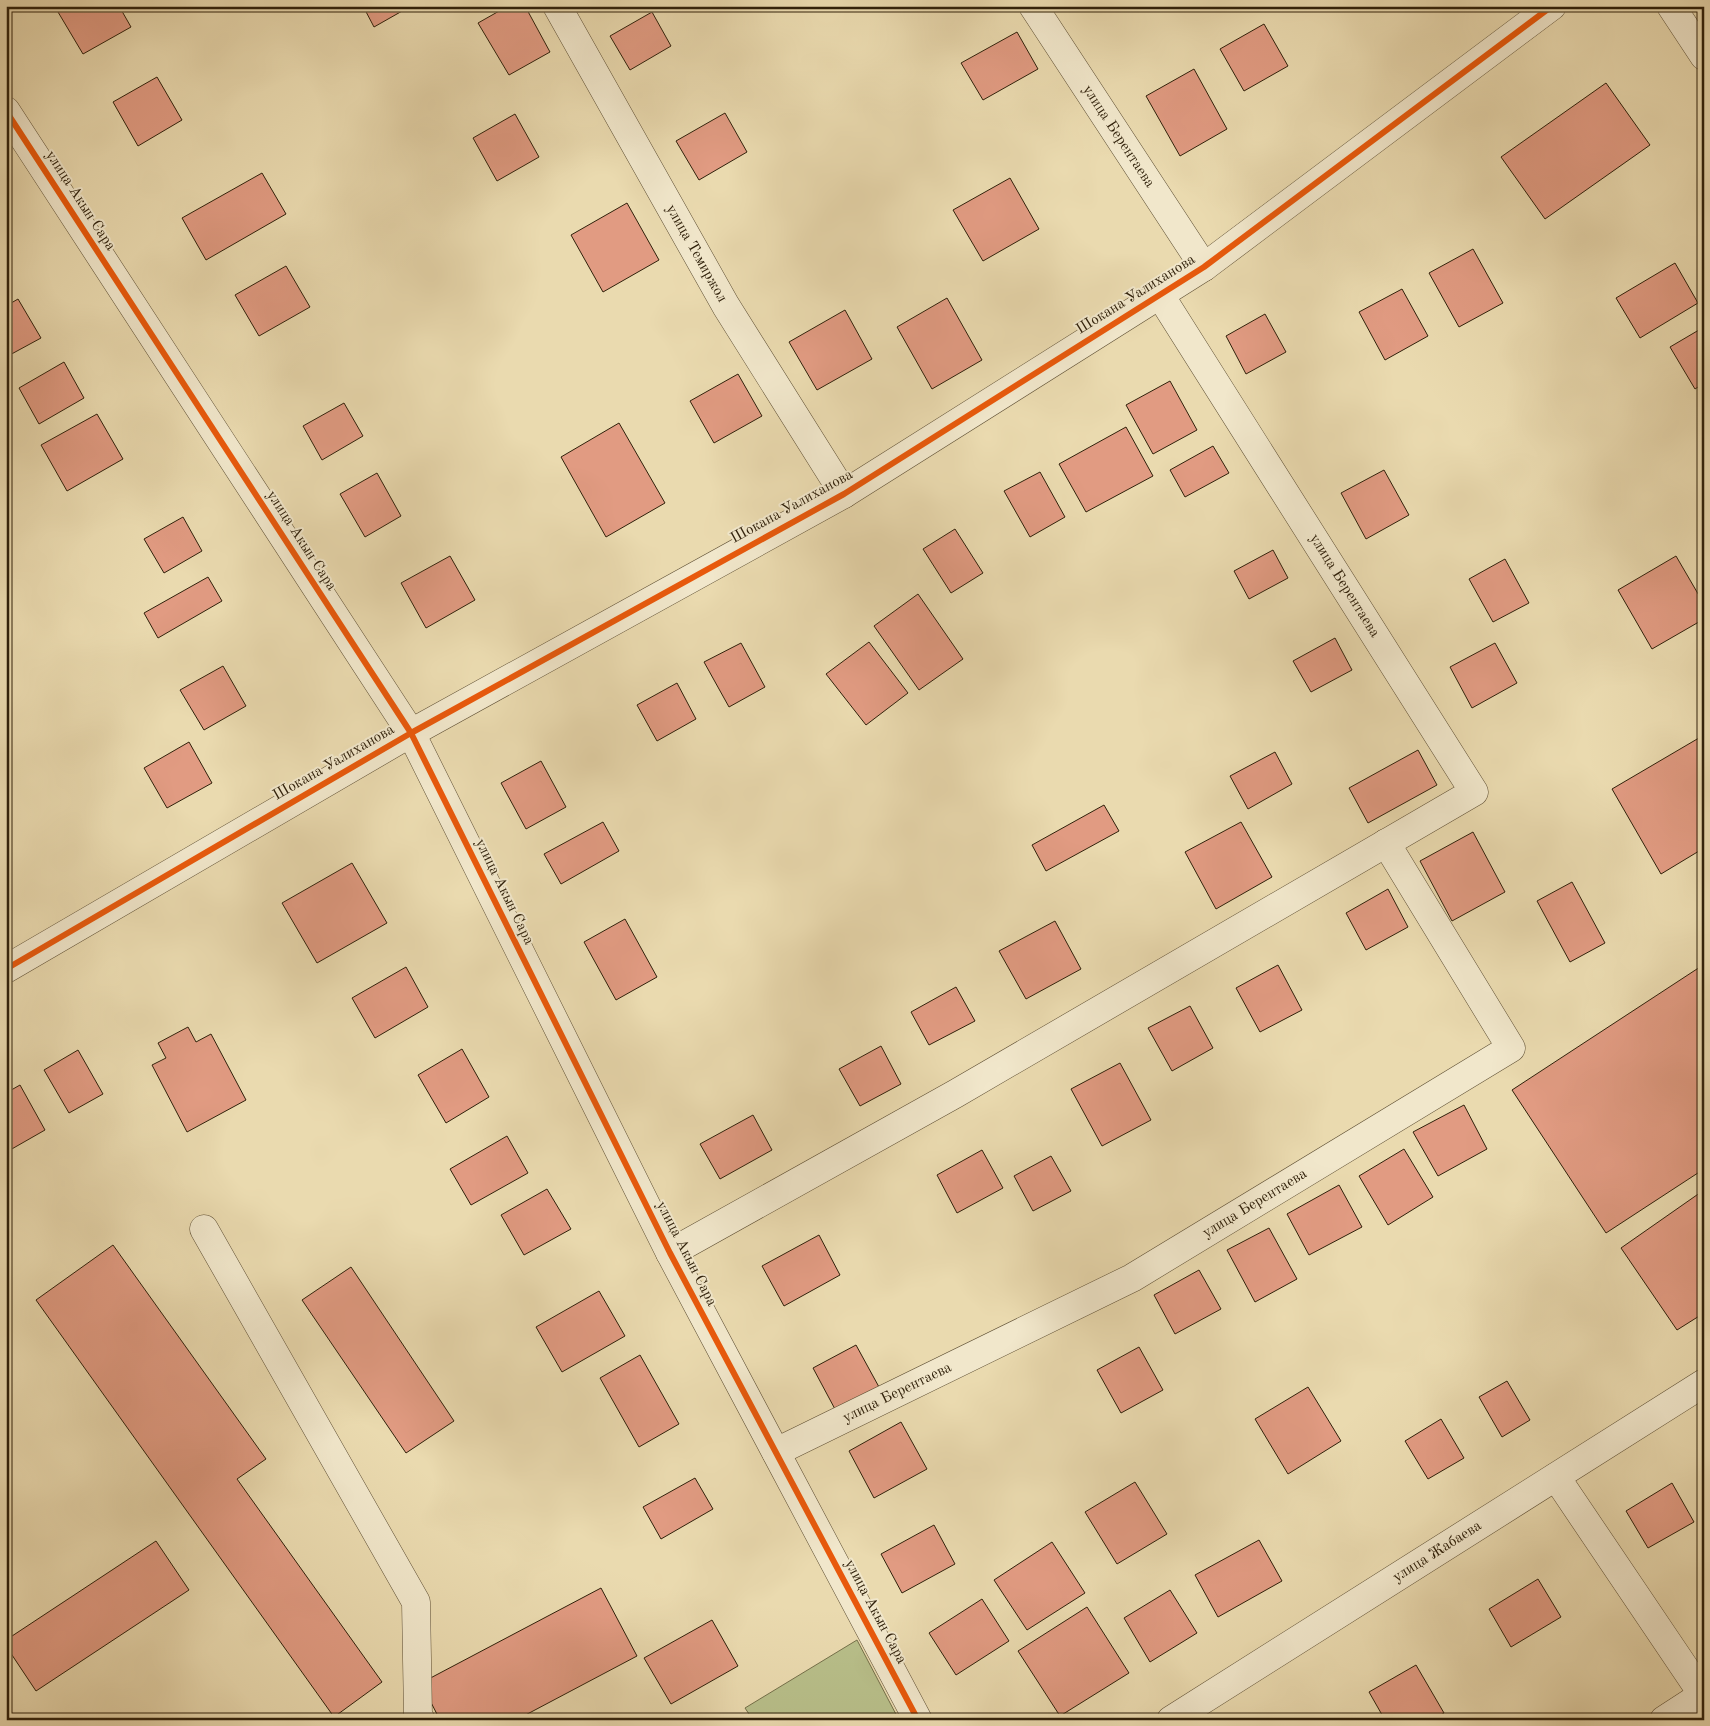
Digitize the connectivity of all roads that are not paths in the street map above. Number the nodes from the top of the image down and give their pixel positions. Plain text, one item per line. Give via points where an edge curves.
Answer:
1 (557, 6) edge
2 (1033, 6) edge
3 (1552, 6) edge
4 (1671, 6) edge
5 (1704, 56) edge
6 (6, 111) edge
7 (1204, 267) junction
8 (1160, 295) junction
9 (844, 494) junction
10 (411, 732) junction
11 (1386, 842) junction
12 (6, 969) edge
13 (204, 1229) dead end
14 (670, 1253) junction
15 (1704, 1383) edge
16 (776, 1452) junction
17 (1556, 1476) junction
18 (1704, 1695) edge
19 (421, 1720) edge
20 (918, 1720) edge
21 (1171, 1720) edge
22 (1664, 1720) edge

1 - 9 street, улица Темиржол via 726,306
2 - 7 street, улица Берентаева
3 - 7 street, Шокана Уалиханова
4 - 5 street
6 - 10 street, улица Акын Сара
7 - 8 street, Шокана Уалиханова
8 - 9 street, Шокана Уалиханова
8 - 11 street, улица Берентаева via 1474,792
9 - 10 street, Шокана Уалиханова
10 - 12 street, Шокана Уалиханова
10 - 14 street, улица Акын Сара
11 - 14 street, улица Берентаева via 955,1094
11 - 16 street, улица Берентаева via 1511,1048 1132,1278
13 - 19 street via 416,1602 418,1716
14 - 16 street, улица Акын Сара
15 - 17 street, улица Жабаева
16 - 20 street, улица Акын Сара
17 - 18 street
17 - 21 street, улица Жабаева
18 - 22 street

